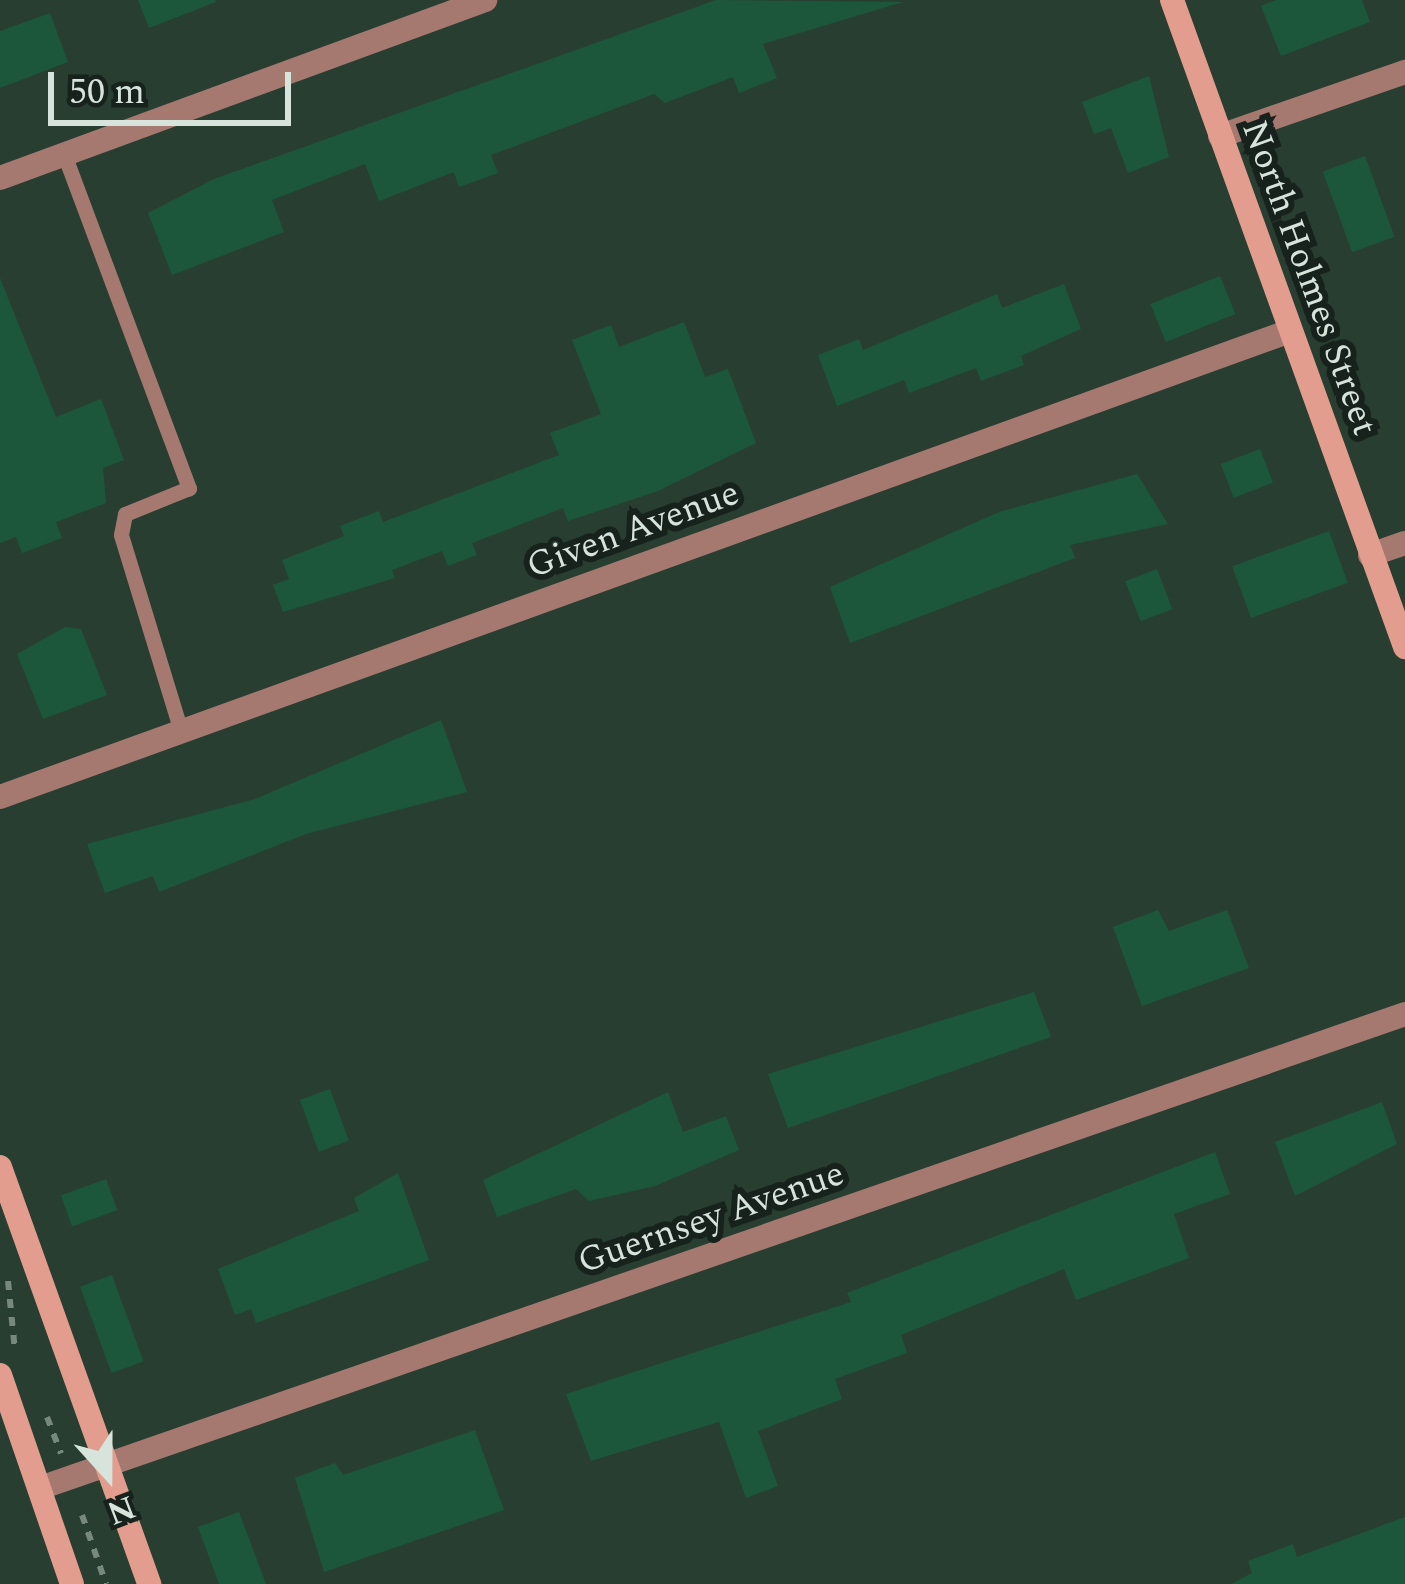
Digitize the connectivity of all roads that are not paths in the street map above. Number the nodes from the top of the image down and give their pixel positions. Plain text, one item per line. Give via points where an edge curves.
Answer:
1 (485, 0) edge
2 (1172, 0) edge
3 (1405, 72) edge
4 (1220, 136) junction
5 (64, 154) junction
6 (0, 178) edge
7 (1290, 331) junction
8 (1405, 543) edge
9 (1370, 556) junction
10 (1405, 647) edge
11 (181, 731) junction
12 (0, 796) edge
13 (1405, 1014) edge
14 (0, 1167) edge
15 (10, 1371) edge
16 (107, 1466) junction
17 (40, 1488) junction
18 (72, 1584) edge
19 (149, 1584) edge

1 - 5 street
2 - 4 street, North Holmes Street
3 - 4 street
4 - 7 street, North Holmes Street
5 - 6 street
5 - 11 lane via 188,488 125,514 121,536
7 - 9 street, North Holmes Street
7 - 11 street, Given Avenue
8 - 9 street
9 - 10 street, North Holmes Street
11 - 12 street, Given Avenue
13 - 16 street, Guernsey Avenue
14 - 16 street
15 - 17 street
16 - 17 street, Guernsey Avenue
16 - 19 street
17 - 18 street

